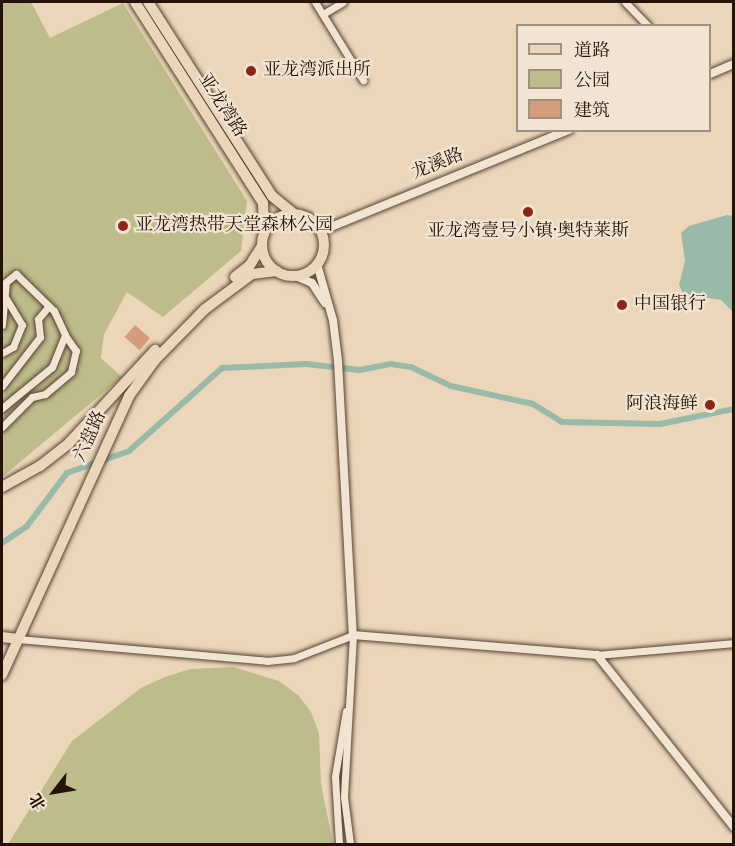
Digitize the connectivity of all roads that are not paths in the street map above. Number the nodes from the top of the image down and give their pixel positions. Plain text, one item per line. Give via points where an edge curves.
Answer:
1 (135, 2) edge
2 (148, 2) edge
3 (315, 2) edge
4 (343, 2) edge
5 (625, 2) edge
6 (323, 14) junction
7 (646, 24) edge
8 (734, 64) edge
9 (711, 74) edge
10 (363, 80) dead end
11 (563, 132) edge
12 (294, 214) junction
13 (321, 231) junction
14 (264, 233) junction
15 (262, 246) junction
16 (317, 264) junction
17 (277, 271) junction
18 (296, 276) junction
19 (6, 298) junction
20 (48, 307) junction
21 (333, 320) junction
22 (2, 325) edge
23 (65, 335) junction
24 (2, 353) edge
25 (2, 386) edge
26 (2, 408) edge
27 (2, 427) edge
28 (2, 487) edge
29 (353, 635) junction
30 (2, 637) edge
31 (18, 639) junction
32 (734, 643) edge
33 (597, 655) junction
34 (2, 675) edge
35 (351, 691) junction
36 (734, 827) edge
37 (339, 844) edge
38 (350, 844) edge

1 - 14 main road, 亚龙湾路 via 264,203
2 - 12 main road, 亚龙湾路 via 272,196
3 - 6 street
4 - 6 street
5 - 7 street
6 - 10 street
8 - 9 street
11 - 13 street, 龙溪路
12 - 13 main road via 305,216
12 - 14 main road via 277,219
13 - 16 main road via 324,242
14 - 15 main road
15 - 17 main road via 266,260
15 - 28 main road, 六盘路 via 250,265 182,322 69,443 40,466
16 - 18 main road
16 - 21 street
17 - 18 main road
17 - 31 main road, 六盘路 via 246,277 184,329 129,396
18 - 21 street via 317,288
19 - 20 street via 8,278 16,274
19 - 22 street
19 - 24 street via 22,325 13,347
20 - 23 street via 62,322
20 - 25 street via 38,319 40,337
21 - 29 street
23 - 26 street via 52,367
23 - 27 street via 76,351 71,372 45,394 32,397
29 - 31 street via 294,658 267,661
29 - 33 street
29 - 35 street
30 - 31 main road
31 - 34 main road, 六盘路
32 - 33 street
33 - 36 street
35 - 37 street via 335,776
35 - 38 street via 344,797

